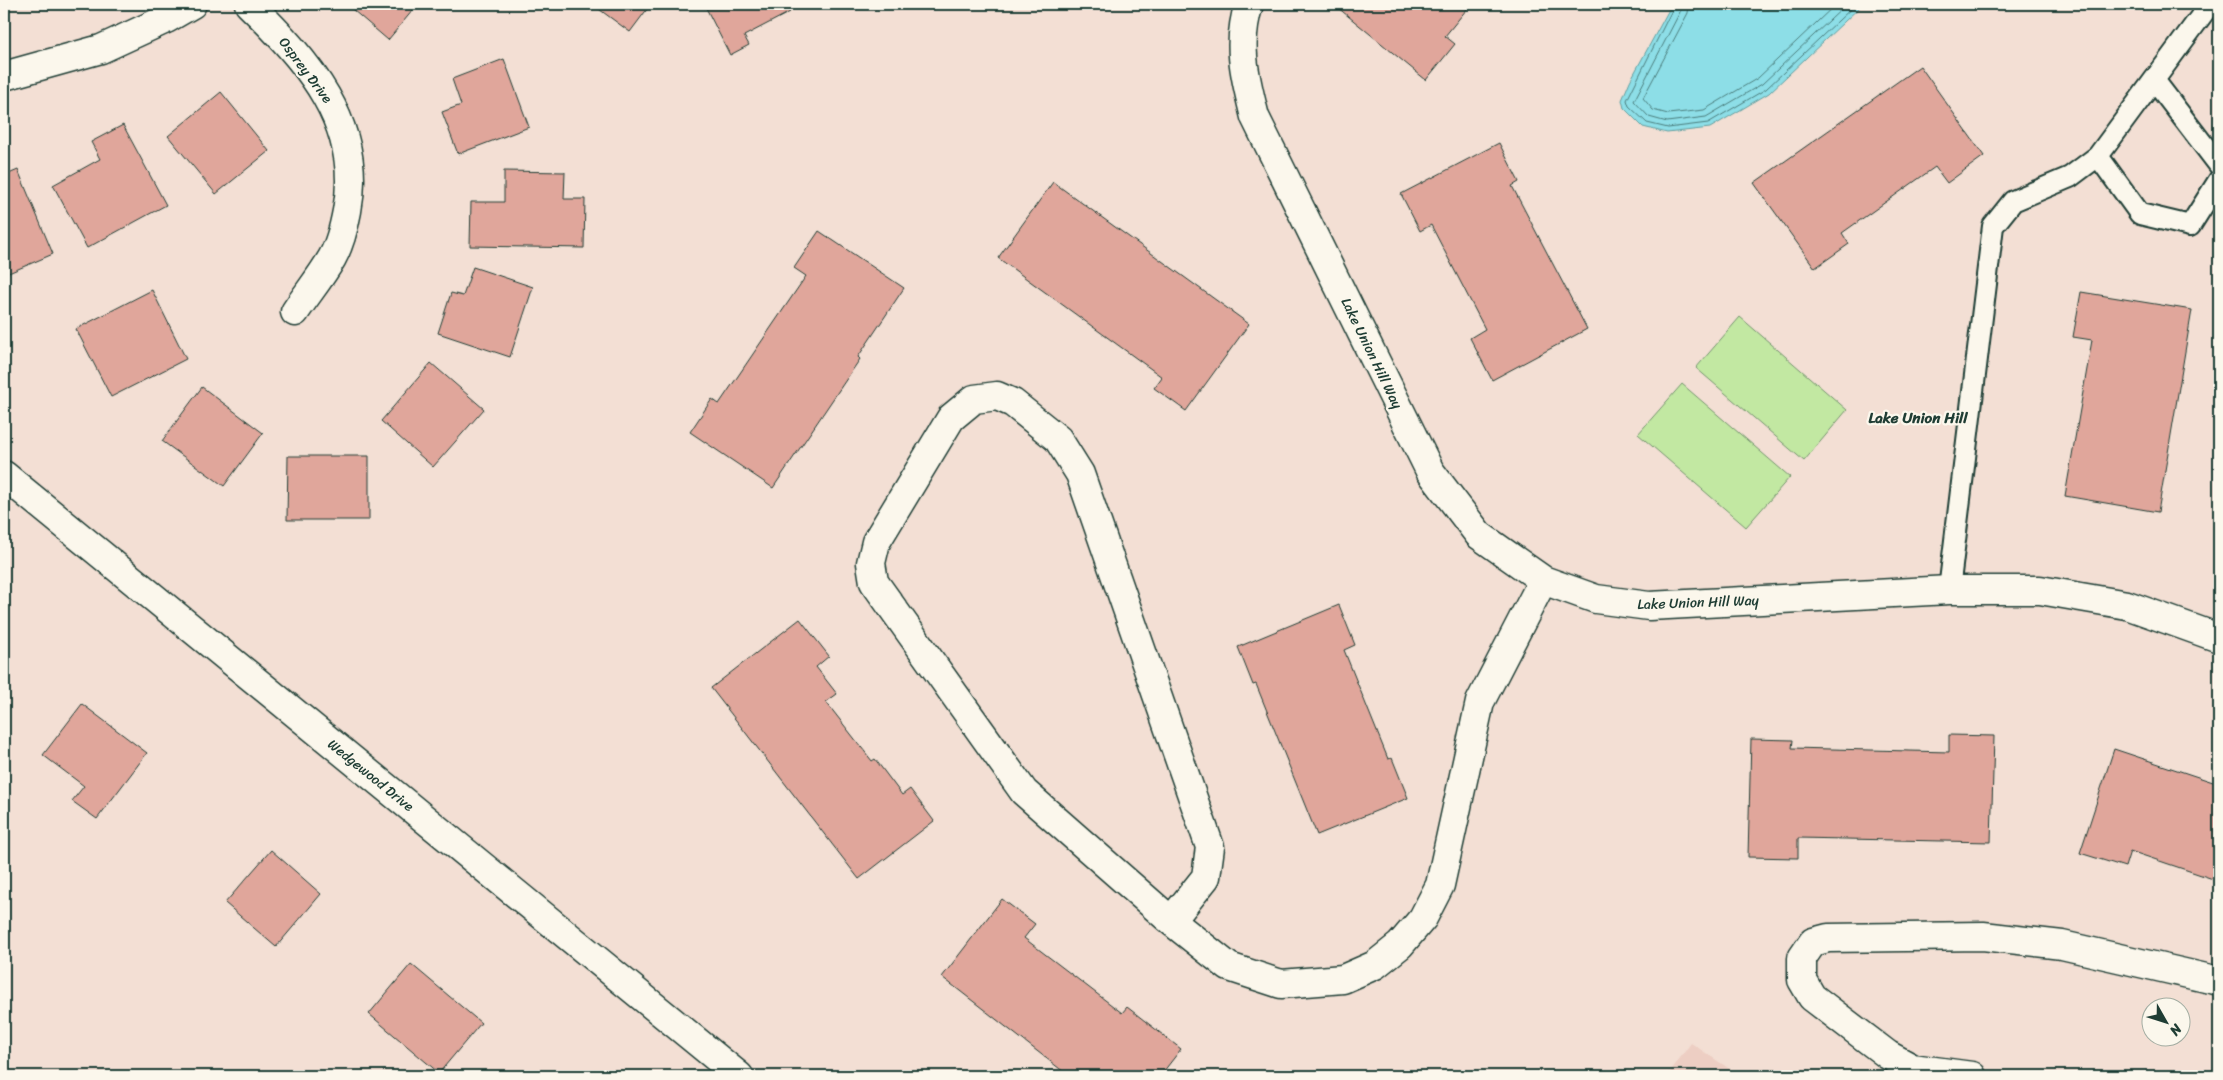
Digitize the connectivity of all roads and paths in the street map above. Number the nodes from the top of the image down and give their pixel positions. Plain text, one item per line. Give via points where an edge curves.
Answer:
1 (192, 4) edge
2 (249, 4) edge
3 (1249, 4) edge
4 (2210, 4) edge
5 (162, 12) edge
6 (4, 76) edge
7 (2154, 80) junction
8 (2098, 156) junction
9 (2219, 165) edge
10 (2219, 180) edge
11 (295, 312) dead end
12 (4, 475) edge
13 (1543, 580) junction
14 (1949, 590) junction
15 (2219, 638) edge
16 (1171, 921) junction
17 (2219, 981) edge
18 (739, 1076) edge
19 (1972, 1076) edge

1 - 5 street
2 - 11 street, Osprey Drive via 274,27 314,76 336,112 348,149 351,190 343,231 332,257
3 - 13 street, Lake Union Hill Way via 1244,21 1243,70 1255,117 1430,471 1479,535
4 - 7 lane
5 - 6 street via 101,49
7 - 8 lane
7 - 9 lane
8 - 10 lane via 2140,214 2190,226
8 - 14 lane via 2070,177 2013,201 1992,226
12 - 18 street, Wedgewood Drive
13 - 14 street, Lake Union Hill Way via 1596,599 1649,606
13 - 16 street via 1480,702 1440,885 1423,918 1400,945 1375,965 1343,979 1281,984 1229,967
14 - 15 street, Lake Union Hill Way via 2040,590 2127,605
16 - 16 street via 1024,792 874,582 871,563 876,542 951,418 974,399 997,396 1013,402 1058,439 1080,474 1210,848 1206,877
17 - 19 street via 2062,945 1983,936 1828,938 1813,942 1802,958 1802,980 1812,997 1888,1055 1912,1068

